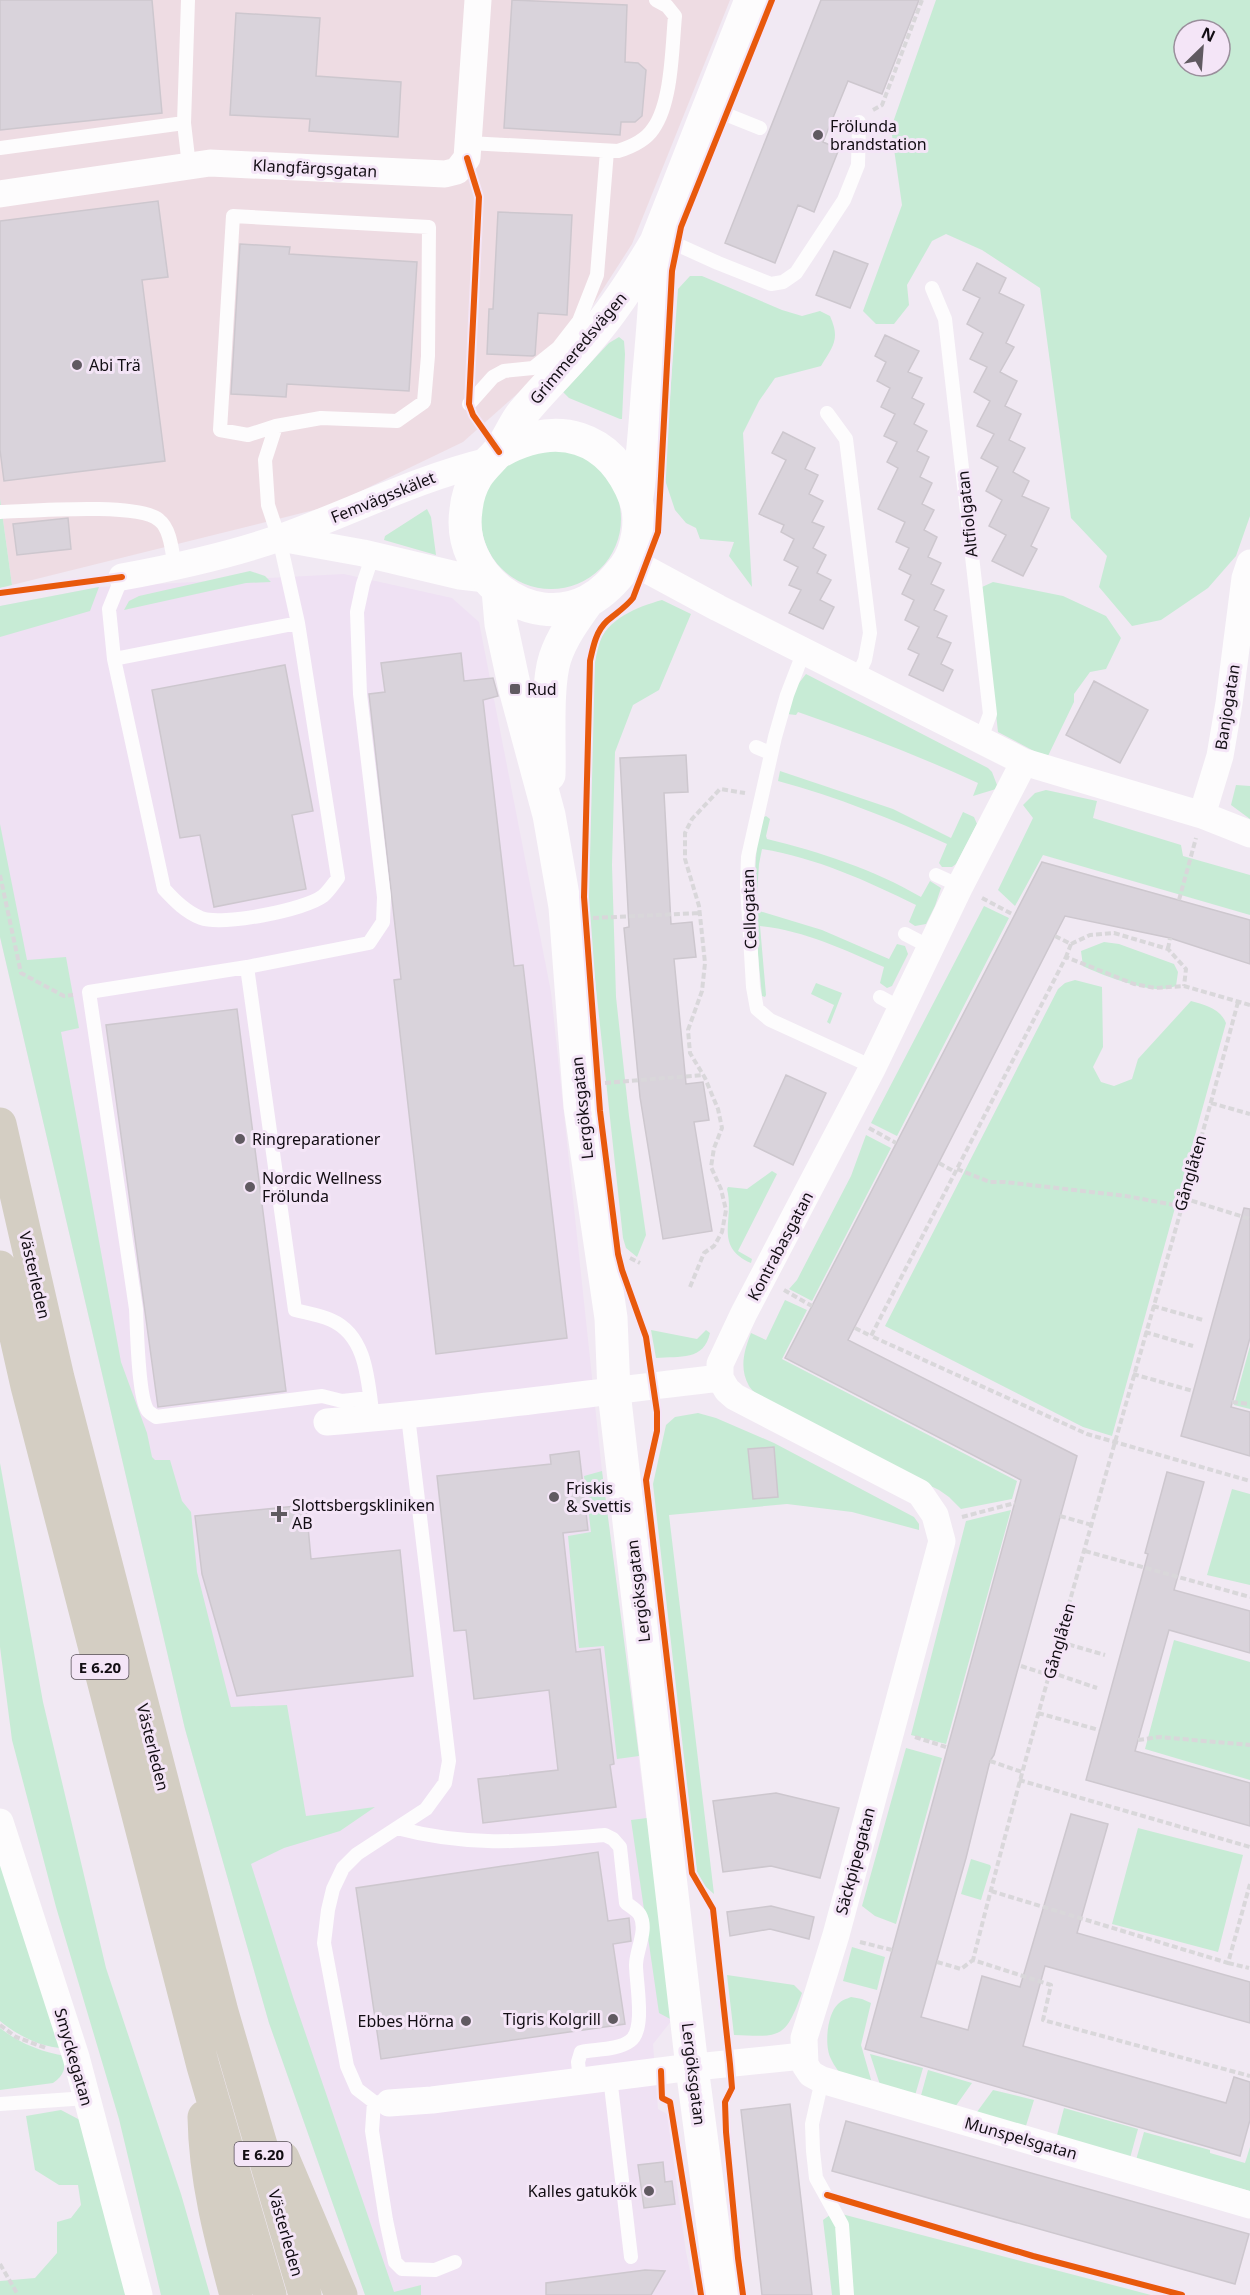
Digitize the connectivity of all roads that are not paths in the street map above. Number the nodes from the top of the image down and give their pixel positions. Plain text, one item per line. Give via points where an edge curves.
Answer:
1 (188, 0) edge
2 (478, 0) edge
3 (656, 0) edge
4 (751, 0) edge
5 (710, 108) junction
6 (859, 122) dead end
7 (184, 123) junction
8 (760, 128) dead end
9 (468, 143) junction
10 (0, 148) edge
11 (607, 151) junction
12 (189, 166) junction
13 (0, 194) edge
14 (657, 239) junction
15 (932, 288) dead end
16 (469, 404) dead end
17 (827, 413) dead end
18 (276, 426) junction
19 (494, 456) junction
20 (636, 502) junction
21 (0, 512) edge
22 (279, 538) junction
23 (373, 555) junction
24 (629, 561) junction
25 (1250, 563) edge
26 (175, 567) junction
27 (122, 576) joint
28 (492, 585) junction
29 (588, 601) junction
30 (298, 623) junction
31 (804, 651) junction
32 (114, 659) junction
33 (857, 677) junction
34 (980, 741) junction
35 (756, 747) dead end
36 (770, 753) junction
37 (1024, 762) junction
38 (1202, 814) junction
39 (549, 815) junction
40 (1250, 834) edge
41 (905, 934) dead end
42 (930, 947) junction
43 (247, 967) junction
44 (873, 1067) junction
45 (0, 1124) edge
46 (0, 1267) edge
47 (720, 1378) junction
48 (615, 1392) junction
49 (371, 1409) junction
50 (408, 1416) junction
51 (327, 1422) dead end
52 (0, 1822) edge
53 (397, 1828) junction
54 (222, 2012) junction
55 (803, 2056) junction
56 (203, 2066) junction
57 (692, 2067) junction
58 (610, 2077) junction
59 (580, 2080) junction
60 (822, 2080) junction
61 (87, 2098) junction
62 (381, 2102) junction
63 (0, 2104) edge
64 (1250, 2205) edge
65 (631, 2257) dead end
66 (454, 2262) dead end
67 (139, 2295) edge
68 (236, 2295) edge
69 (270, 2295) edge
70 (305, 2295) edge
71 (341, 2295) edge
72 (722, 2295) edge
73 (847, 2295) edge

1 - 7 lane
2 - 9 street, Klangfärgsgatan
3 - 11 lane via 675,16 667,95 653,130 635,145
4 - 5 street, Grimmeredsvägen
5 - 8 lane
5 - 14 street, Grimmeredsvägen
6 - 14 lane via 858,165 844,200 796,273 783,282 771,285
7 - 10 lane
7 - 12 lane
9 - 11 lane
9 - 12 street, Klangfärgsgatan via 468,158 457,171 445,174 210,163
11 - 16 lane via 597,275 579,321 558,348 533,368 504,370
12 - 13 street, Klangfärgsgatan
14 - 19 street, Grimmeredsvägen via 621,298 590,339 522,414
14 - 20 street, Grimmeredsvägen via 644,455
15 - 34 lane, Altfiolgatan via 945,319 990,714
17 - 33 lane via 846,440 870,633
18 - 18 lane via 321,418 397,421 423,402 428,356 429,228 233,216 220,430 248,435
18 - 22 lane via 266,460 268,505
19 - 20 street via 520,440 569,436 612,459 627,479
19 - 22 street, Femvägsskälet
19 - 28 street via 471,488 464,519 466,541 474,561
20 - 24 street via 639,522
21 - 26 lane via 78,509 151,514 167,532
22 - 23 street, Femvägsskälet
22 - 26 street, Femvägsskälet
22 - 30 lane
23 - 28 street, Femvägsskälet
23 - 43 lane via 357,612 360,694 384,897 382,922 369,943
24 - 29 street via 612,584
24 - 31 street
25 - 38 street, Banjogatan via 1220,756
26 - 27 street, Femvägsskälet
27 - 32 lane via 109,609
28 - 29 street via 514,600 532,606 550,609
28 - 39 street, Lergöksgatan
29 - 39 street, Lergöksgatan via 561,643 551,675
30 - 32 lane
30 - 32 lane via 339,878 323,896 287,911 221,921 202,918 179,905 164,889
31 - 33 street
31 - 36 lane, Cellogatan via 781,692
33 - 34 street
34 - 37 street
35 - 36 lane
36 - 44 lane, Cellogatan via 748,857 757,1009 770,1020
37 - 38 street
37 - 42 street, Kontrabasgatan via 948,881
38 - 40 street
39 - 48 street, Lergöksgatan via 565,907 580,1106 610,1318
41 - 42 lane
42 - 44 street, Kontrabasgatan via 890,1003
43 - 49 lane via 295,1310 332,1320 355,1338 365,1366
43 - 49 lane via 89,992 147,1410 156,1417 322,1396
44 - 47 street, Kontrabasgatan via 762,1278 720,1364
45 - 54 highway, Västerleden / E 6.20 via 58,1378
46 - 56 highway, Västerleden / E 6.20 via 27,1386
47 - 48 street
47 - 55 street, Säckpipegatan via 735,1397 920,1493 935,1515 942,1541 836,1935 804,2038
48 - 50 street
48 - 57 street, Lergöksgatan
49 - 50 street
49 - 51 street
50 - 53 lane via 449,1761 445,1783 426,1809
52 - 61 street, Smyckegatan
53 - 59 lane via 471,1842 605,1835 620,1847 626,1903 640,1915 642,1928 636,1963 638,2032 632,2041 618,2046 581,2052
53 - 62 lane via 343,1868 333,1889 324,1943 347,2066 357,2089
54 - 70 highway, Västerleden / E 6.20
54 - 71 highway
55 - 57 street
55 - 60 street via 811,2074
56 - 68 highway via 204,2139 213,2208
56 - 69 highway, Västerleden / E 6.20
57 - 58 street
57 - 72 street, Lergöksgatan
58 - 59 street
58 - 65 lane
59 - 62 street
60 - 64 street, Munspelsgatan
60 - 73 lane via 812,2124 816,2178 842,2225
61 - 63 lane
61 - 67 street, Smyckegatan
62 - 66 lane via 372,2131 395,2262 402,2269 435,2270

